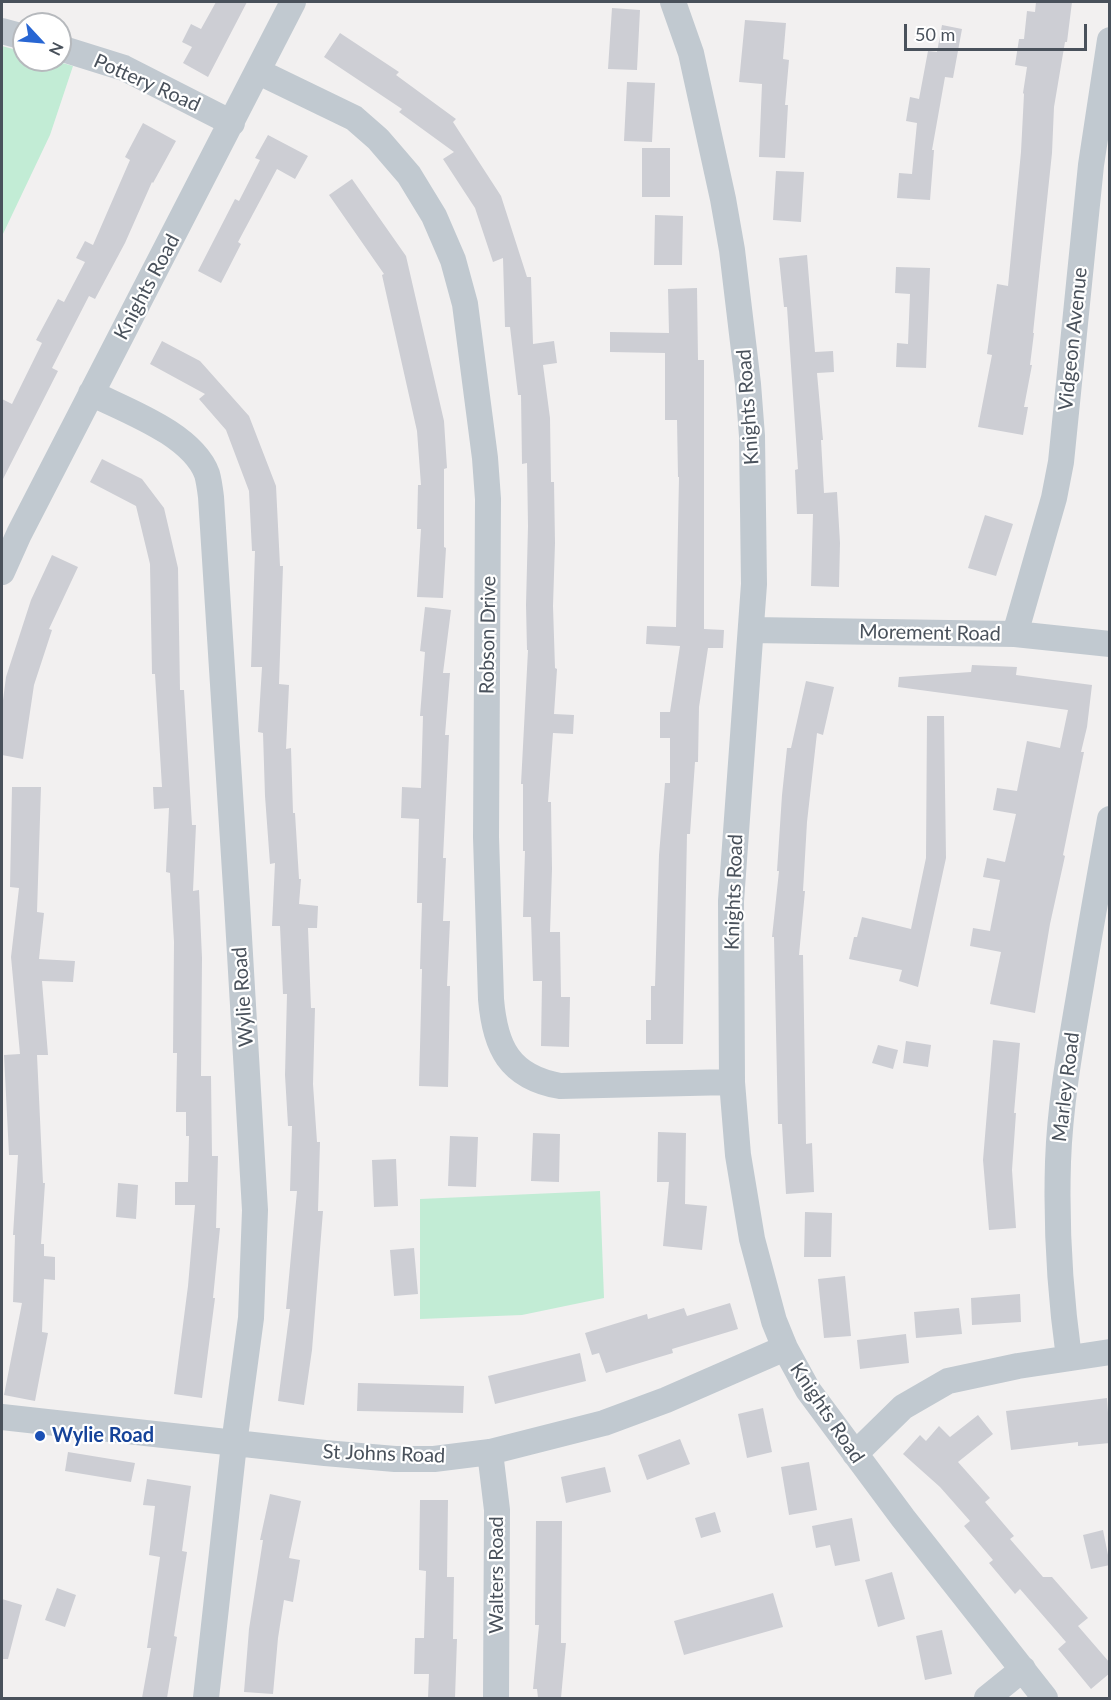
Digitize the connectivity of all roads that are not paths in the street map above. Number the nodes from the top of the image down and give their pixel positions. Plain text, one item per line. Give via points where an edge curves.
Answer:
1 (293, 2) edge
2 (673, 2) edge
3 (1110, 40) edge
4 (72, 52) edge
5 (258, 72) junction
6 (232, 123) junction
7 (91, 393) junction
8 (2, 572) edge
9 (751, 630) junction
10 (1015, 634) junction
11 (1110, 644) edge
12 (1110, 819) edge
13 (732, 1082) junction
14 (785, 1348) junction
15 (1110, 1352) edge
16 (1069, 1358) junction
17 (2, 1417) edge
18 (234, 1444) junction
19 (490, 1452) junction
20 (855, 1454) junction
21 (1023, 1669) junction
22 (206, 1698) edge
23 (496, 1698) edge
24 (987, 1698) edge
25 (1045, 1698) edge

1 - 5 street, Knights Road
2 - 9 street, Knights Road via 691,53 732,250 752,436
3 - 10 street, Vidgeon Avenue via 1091,165 1061,462
4 - 6 street, Pottery Road via 124,69
5 - 6 street, Knights Road
5 - 13 street, Robson Drive via 354,118 378,139 409,175 434,216 453,260 465,304 488,499 486,837 491,999 501,1048 520,1070 560,1086
6 - 7 street, Knights Road
7 - 8 street, Knights Road
7 - 18 street, Wylie Road via 188,446 207,474 211,496 255,1210 251,1318
9 - 10 street, Morement Road
9 - 13 street, Knights Road via 731,901
10 - 11 street, Morement Road
12 - 16 street, Marley Road via 1060,1129 1059,1246
13 - 14 street, Knights Road via 738,1155 752,1239
14 - 19 street, St Johns Road via 604,1423
14 - 20 street, Knights Road via 808,1390
15 - 16 street
16 - 20 street via 948,1381 903,1407
17 - 18 street, St Johns Road
18 - 19 street, St Johns Road via 395,1459
18 - 22 street, Wylie Road
19 - 23 street, Walters Road via 498,1554
20 - 21 street, Knights Road
21 - 24 street
21 - 25 street, Knights Road

